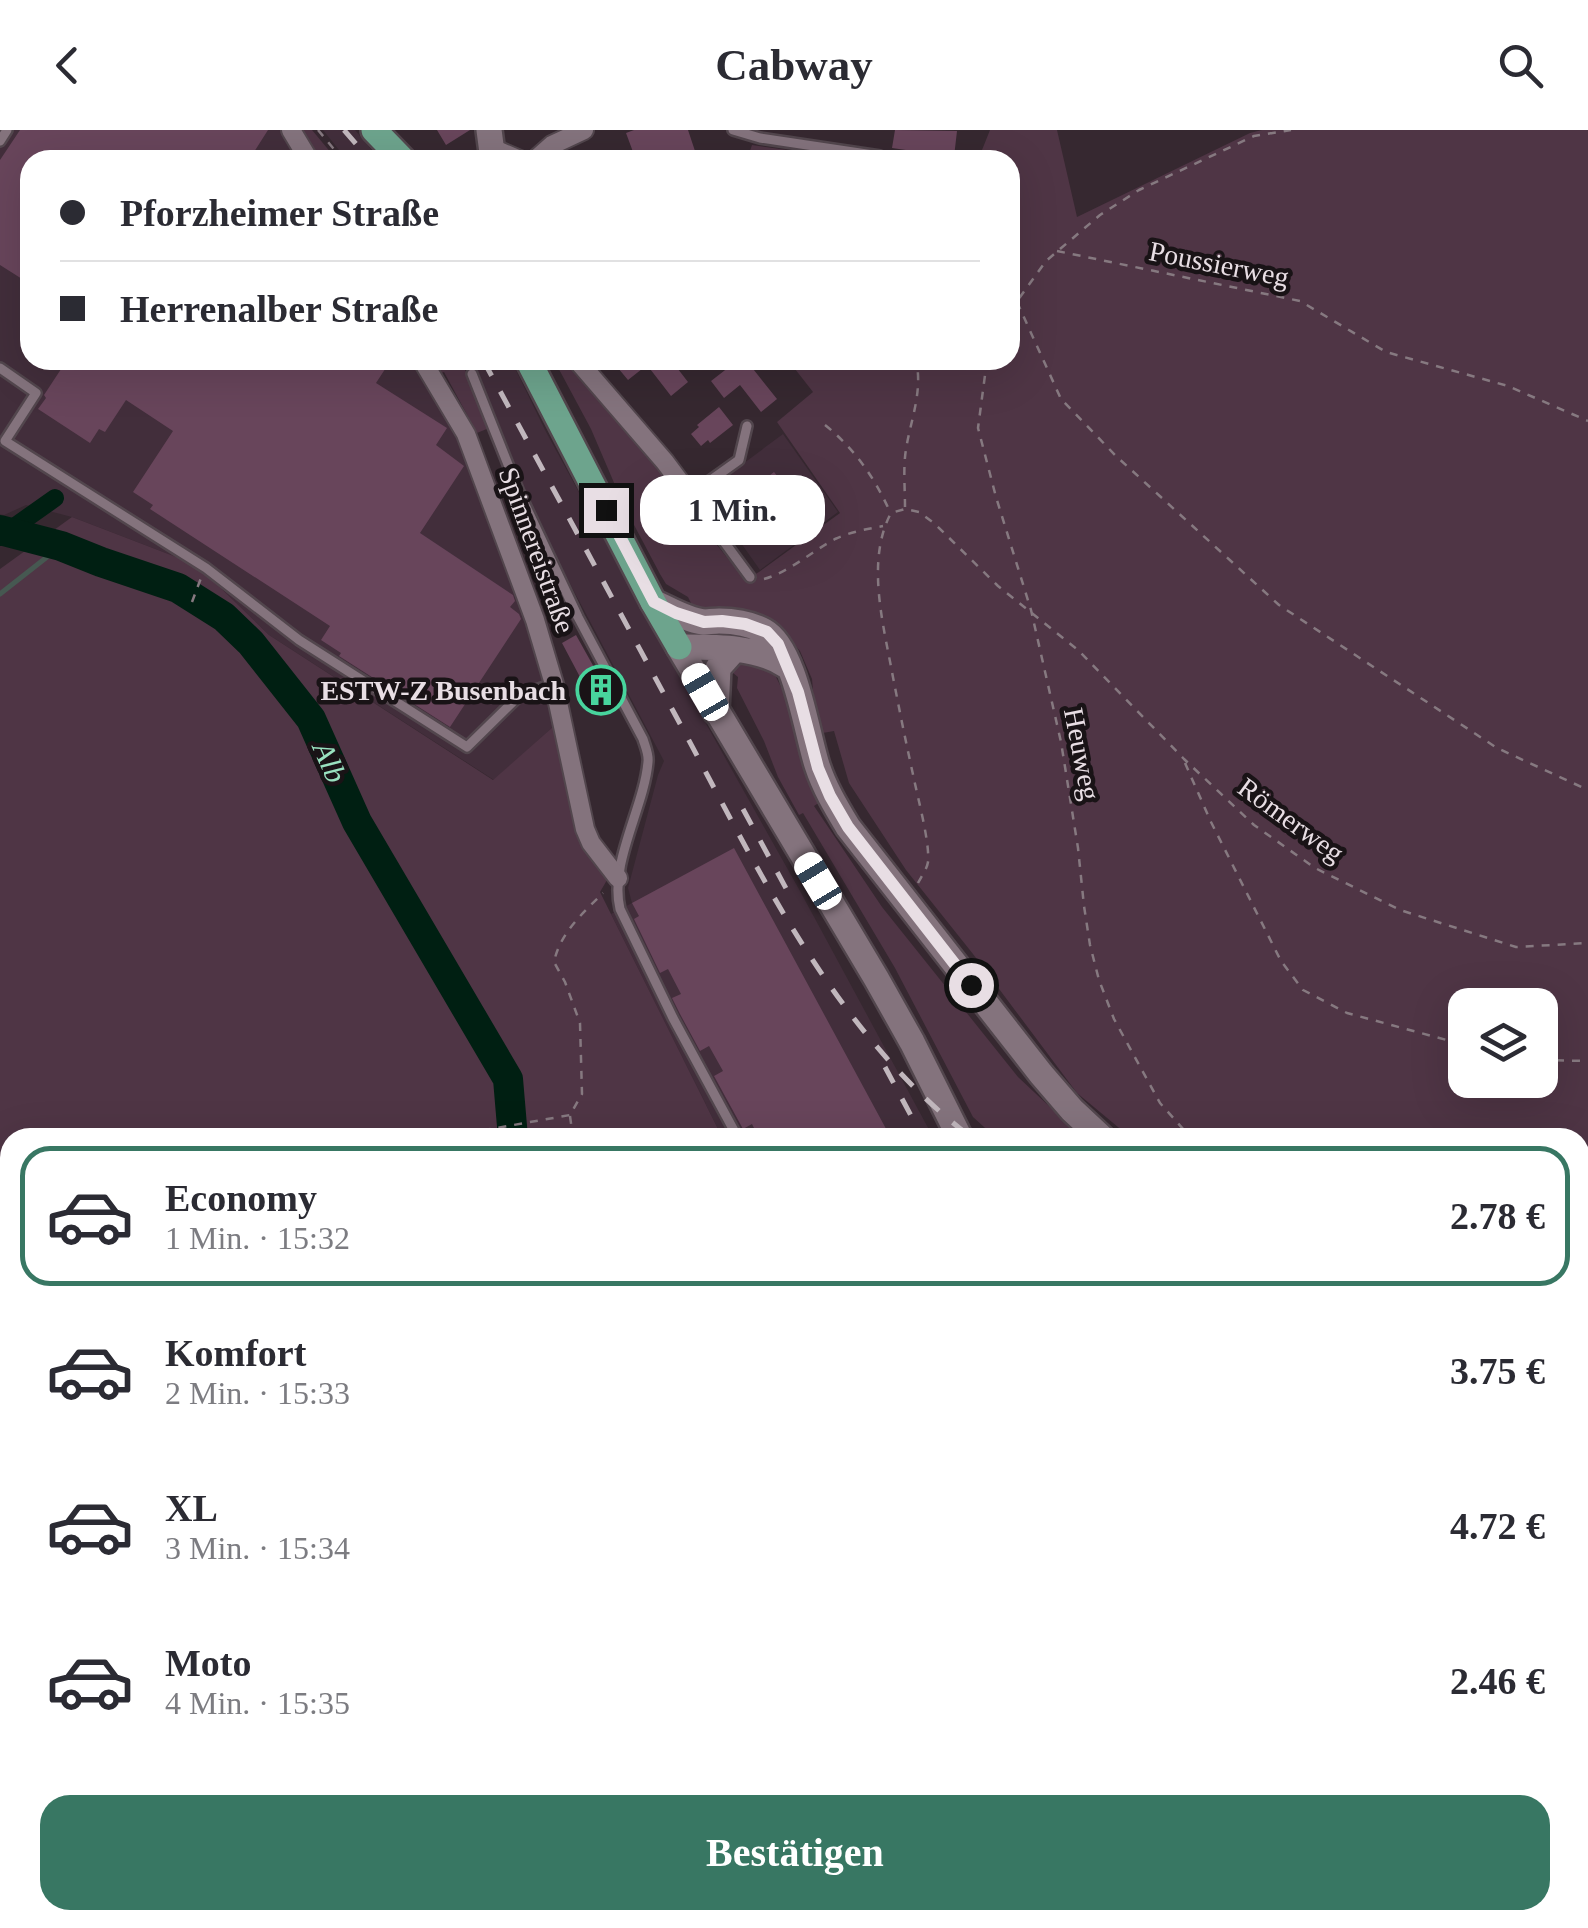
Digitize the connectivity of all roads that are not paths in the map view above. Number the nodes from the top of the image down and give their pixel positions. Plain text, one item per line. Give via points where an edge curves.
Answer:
1 (7, 130) edge
2 (374, 130) edge
3 (584, 130) edge
4 (733, 130) edge
5 (0, 140) edge
6 (393, 150) edge
7 (561, 150) edge
8 (840, 150) edge
9 (0, 368) edge
10 (428, 370) edge
11 (535, 370) edge
12 (586, 370) edge
13 (472, 374) dead end
14 (747, 426) dead end
15 (2, 444) edge
16 (695, 502) junction
17 (750, 578) road end
18 (654, 602) junction
19 (704, 622) junction
20 (679, 647) junction
21 (734, 650) junction
22 (787, 666) junction
23 (554, 684) junction
24 (716, 712) junction
25 (618, 878) junction
26 (733, 1128) edge
27 (955, 1128) edge
28 (1091, 1128) edge

1 - 5 lane
2 - 6 main road
3 - 7 street
4 - 8 lane
9 - 15 lane via 36,392
10 - 23 street, Spinnereistraße via 466,434
11 - 18 main road
12 - 16 street
13 - 25 lane via 519,492 649,758
14 - 16 lane via 739,460
15 - 23 lane via 190,558 299,640 467,747 520,695
16 - 17 lane
18 - 19 main road
18 - 20 main road
19 - 20 main road
19 - 22 main road via 767,632
20 - 21 main road
20 - 24 main road
21 - 22 main road
21 - 24 main road via 718,668
22 - 28 main road via 818,768 848,827 1040,1074
23 - 25 street, Spinnereistraße via 585,829
24 - 27 main road via 876,978
25 - 26 lane via 620,909

